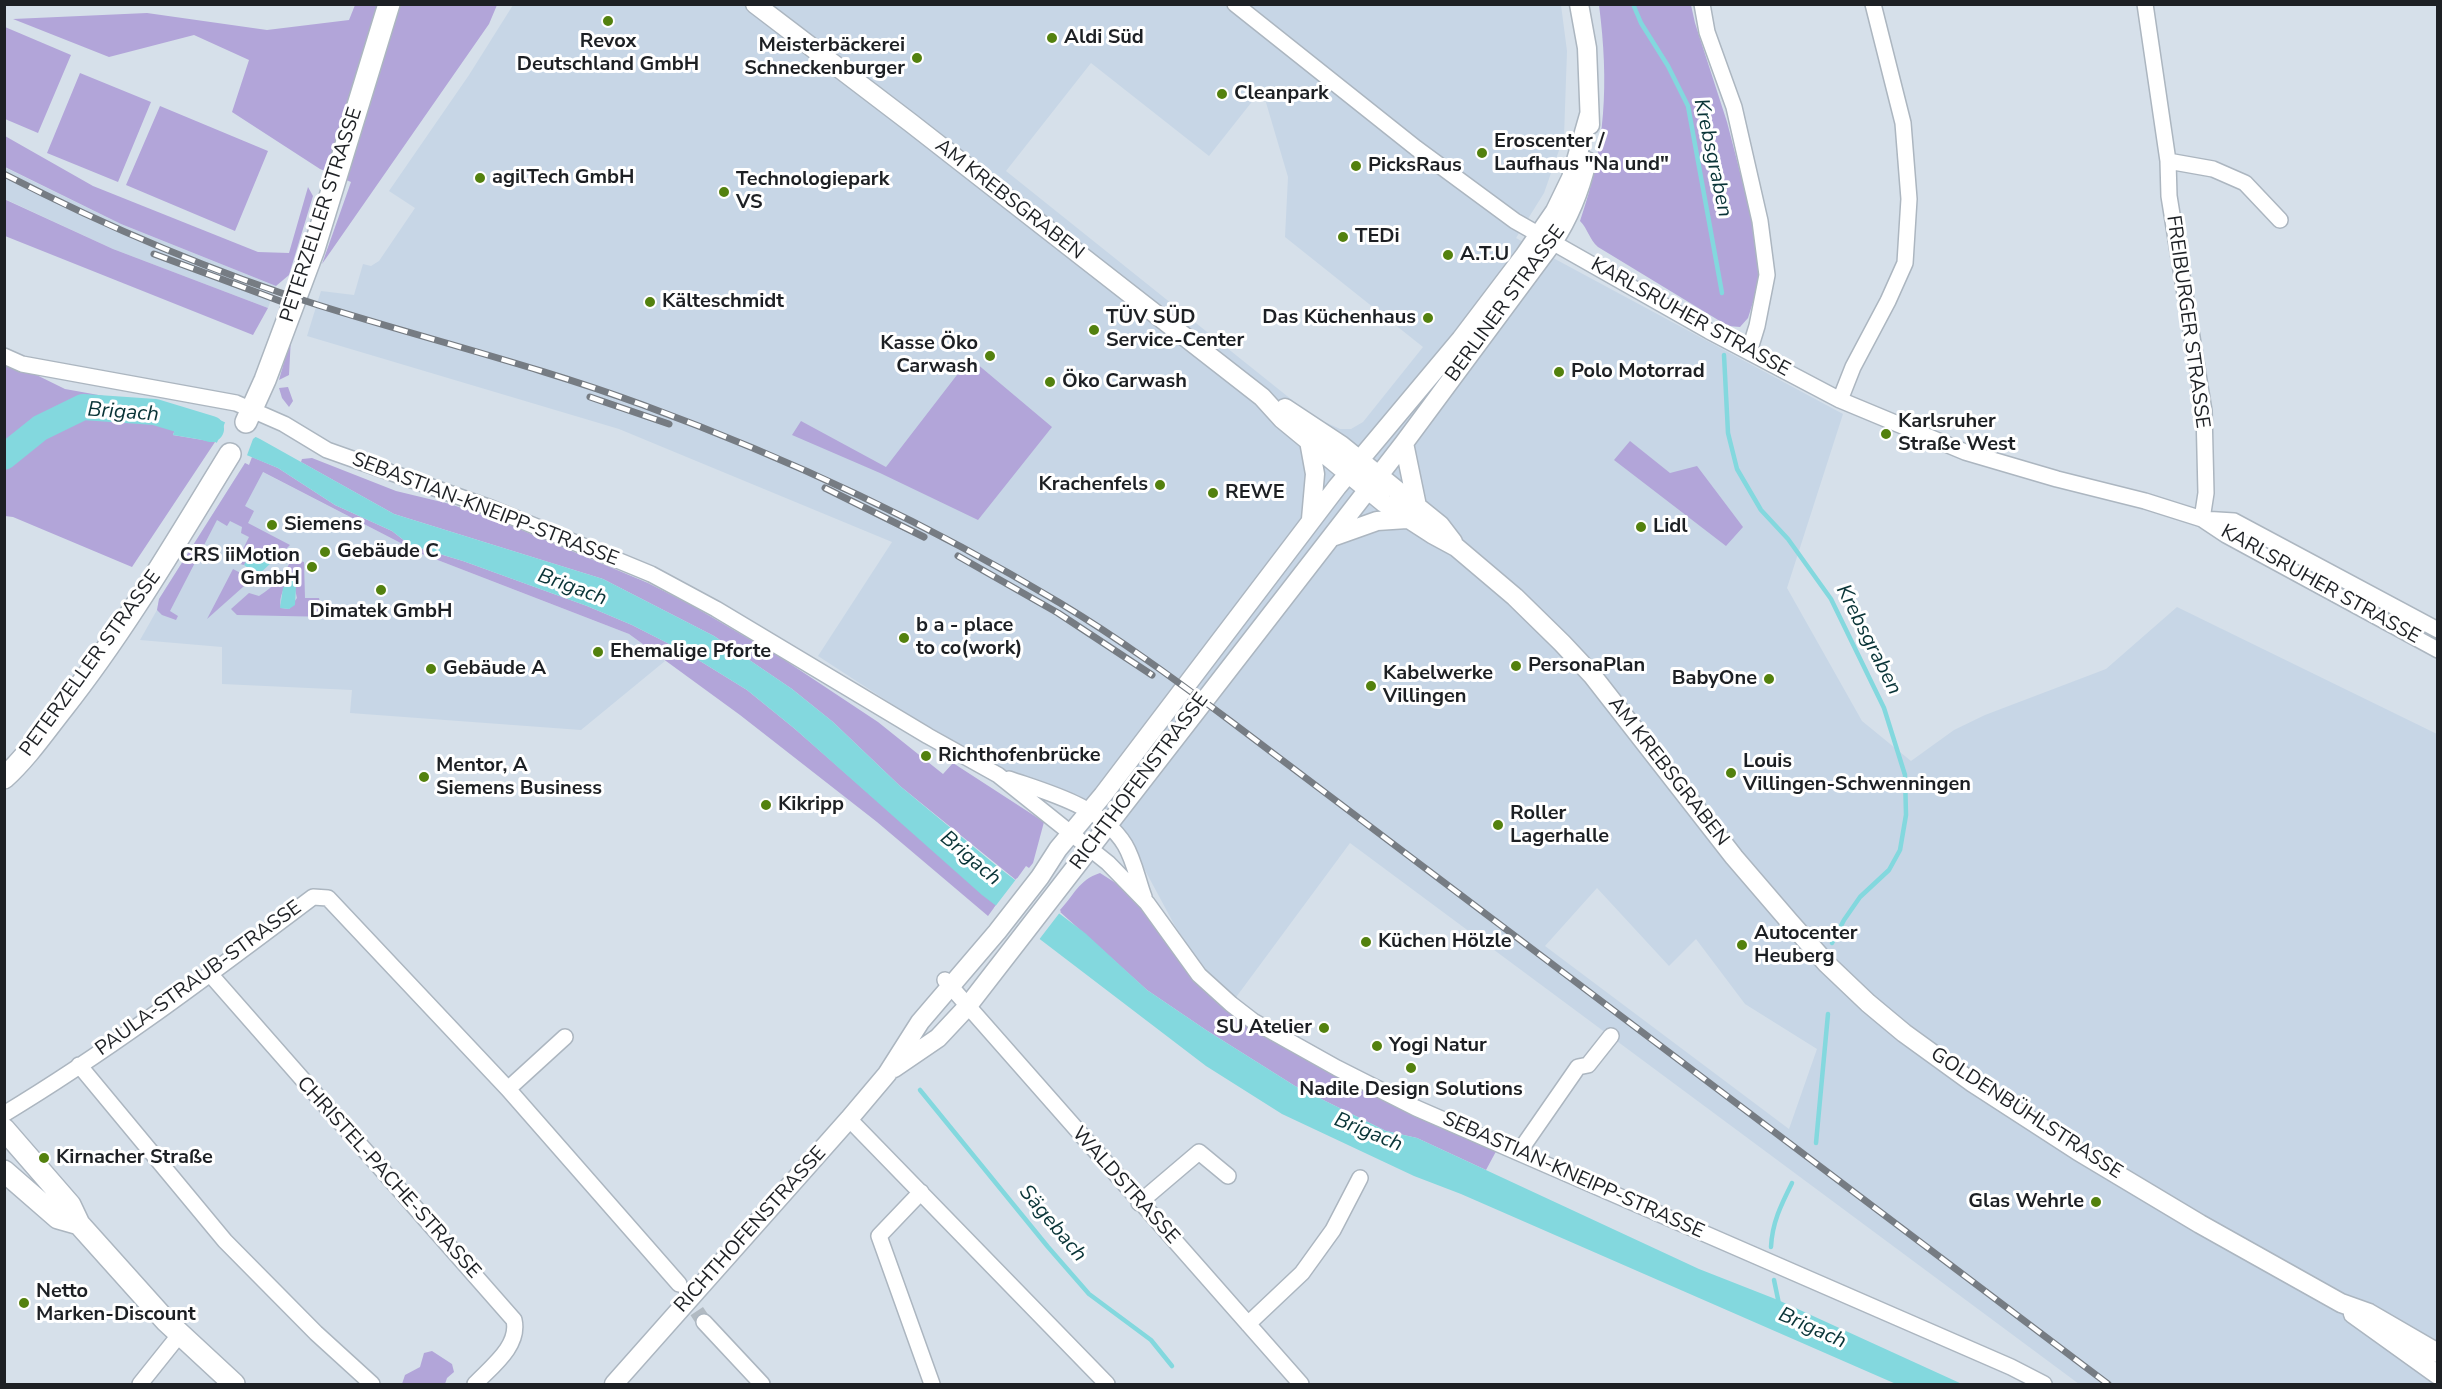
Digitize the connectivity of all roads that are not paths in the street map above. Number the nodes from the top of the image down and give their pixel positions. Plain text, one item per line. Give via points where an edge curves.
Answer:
1 (389, 4) edge
2 (755, 4) edge
3 (1235, 4) edge
4 (1579, 4) edge
5 (1702, 4) edge
6 (1873, 4) edge
7 (2145, 4) edge
8 (2168, 161) junction
9 (2280, 220) dead end
10 (1546, 238) junction
11 (1749, 352) junction
12 (4, 356) edge
13 (1262, 397) junction
14 (1840, 400) junction
15 (249, 416) junction
16 (1309, 441) junction
17 (1404, 443) junction
18 (230, 454) dead end
19 (1355, 466) junction
20 (1373, 482) junction
21 (1412, 513) junction
22 (2202, 519) junction
23 (1310, 522) junction
24 (1330, 538) junction
25 (2438, 630) edge
26 (2438, 650) edge
27 (998, 775) junction
28 (4, 778) edge
29 (1089, 812) junction
30 (1109, 826) junction
31 (1071, 832) junction
32 (1090, 848) junction
33 (1749, 874) joint
34 (1147, 903) junction
35 (210, 974) junction
36 (947, 984) junction
37 (967, 1007) junction
38 (1611, 1036) dead end
39 (565, 1037) dead end
40 (80, 1065) junction
41 (886, 1074) junction
42 (508, 1089) junction
43 (4, 1114) edge
44 (849, 1119) junction
45 (4, 1129) edge
46 (1519, 1152) junction
47 (1228, 1176) dead end
48 (1360, 1178) dead end
49 (12, 1179) edge
50 (921, 1192) junction
51 (1139, 1203) junction
52 (80, 1224) junction
53 (679, 1284) tunnel mouth
54 (2341, 1303) junction
55 (704, 1322) tunnel mouth
56 (1248, 1324) junction
57 (2406, 1333) junction
58 (180, 1334) junction
59 (2438, 1336) edge
60 (2438, 1353) edge
61 (2438, 1375) edge
62 (140, 1384) edge
63 (234, 1384) edge
64 (372, 1384) edge
65 (475, 1384) edge
66 (614, 1384) edge
67 (762, 1384) edge
68 (932, 1384) edge
69 (1107, 1384) edge
70 (1301, 1384) edge
71 (2044, 1384) edge

1 - 15 main road, PETERZELLER STRASSE via 314,249
2 - 13 street, AM KREBSGRABEN
3 - 10 street, KARLSRUHER STRASSE via 1416,148 1515,221
4 - 10 street, BERLINER STRASSE via 1587,48 1589,115 1571,178
5 - 11 street via 1707,32 1734,107 1760,221 1767,275
6 - 14 street via 1904,123 1909,199 1905,263 1852,367
7 - 8 street, FREIBURGER STRASSE
8 - 9 street via 2213,170 2245,183
8 - 22 street, FREIBURGER STRASSE via 2169,196 2204,411 2206,493
10 - 11 street, KARLSRUHER STRASSE
10 - 17 street, BERLINER STRASSE
10 - 19 street, BERLINER STRASSE
11 - 14 street, KARLSRUHER STRASSE
12 - 15 street, SEBASTIAN-KNEIPP-STRASSE via 22,364 216,398
13 - 16 street, AM KREBSGRABEN
13 - 19 street, AM KREBSGRABEN via 1288,410
14 - 22 street, KARLSRUHER STRASSE via 1965,452
15 - 27 street, SEBASTIAN-KNEIPP-STRASSE via 284,424 327,450 491,508 651,574
16 - 19 street, AM KREBSGRABEN
16 - 23 street via 1315,474
17 - 20 street, BERLINER STRASSE
17 - 21 street
18 - 28 main road, PETERZELLER STRASSE via 132,612 20,764
19 - 20 street, AM KREBSGRABEN
19 - 23 street, RICHTHOFENSTRASSE
20 - 21 street, AM KREBSGRABEN
20 - 24 street, RICHTHOFENSTRASSE
21 - 24 street
21 - 33 street, AM KREBSGRABEN via 1515,597 1592,675
22 - 25 street, KARLSRUHER STRASSE via 2234,521
22 - 26 street, KARLSRUHER STRASSE
23 - 29 street, RICHTHOFENSTRASSE
24 - 30 street, RICHTHOFENSTRASSE
27 - 29 street, SEBASTIAN-KNEIPP-STRASSE via 1068,799
27 - 31 street, SEBASTIAN-KNEIPP-STRASSE
29 - 30 street, SEBASTIAN-KNEIPP-STRASSE
29 - 31 street, RICHTHOFENSTRASSE
30 - 32 street, RICHTHOFENSTRASSE
30 - 34 street, SEBASTIAN-KNEIPP-STRASSE via 1125,845
31 - 32 street, SEBASTIAN-KNEIPP-STRASSE
31 - 36 street, RICHTHOFENSTRASSE via 997,932
32 - 34 street, SEBASTIAN-KNEIPP-STRASSE
32 - 37 street, RICHTHOFENSTRASSE
33 - 54 street, GOLDENBÜHLSTRASSE via 1827,964 1868,1003 1930,1052 2078,1151
34 - 46 street, SEBASTIAN-KNEIPP-STRASSE via 1198,975 1253,1021 1416,1108
35 - 40 street, PAULA-STRAUB-STRASSE
35 - 42 street, PAULA-STRAUB-STRASSE via 313,897 328,898
35 - 65 street, CHRISTEL-PACHE-STRASSE via 514,1320 516,1336 511,1345
36 - 37 street, WALDSTRASSE
36 - 41 street, RICHTHOFENSTRASSE
37 - 41 street, RICHTHOFENSTRASSE via 938,1038
37 - 51 street, WALDSTRASSE via 1050,1097
38 - 46 street via 1588,1065 1578,1067
39 - 42 street
40 - 43 street, PAULA-STRAUB-STRASSE
40 - 64 street via 225,1241
41 - 44 street, RICHTHOFENSTRASSE
42 - 53 street, PAULA-STRAUB-STRASSE
44 - 50 street
44 - 66 street, RICHTHOFENSTRASSE
45 - 52 main road via 70,1205
46 - 71 street, SEBASTIAN-KNEIPP-STRASSE
47 - 51 street via 1199,1152
48 - 56 street via 1333,1230 1302,1273
49 - 52 main road via 58,1218
50 - 68 street via 879,1236
50 - 69 street
51 - 56 street, WALDSTRASSE
52 - 58 main road
54 - 57 street, GOLDENBÜHLSTRASSE
54 - 61 street, GOLDENBÜHLSTRASSE
55 - 67 street
56 - 70 street, WALDSTRASSE
57 - 59 street
57 - 60 street, GOLDENBÜHLSTRASSE
58 - 62 street
58 - 63 main road

